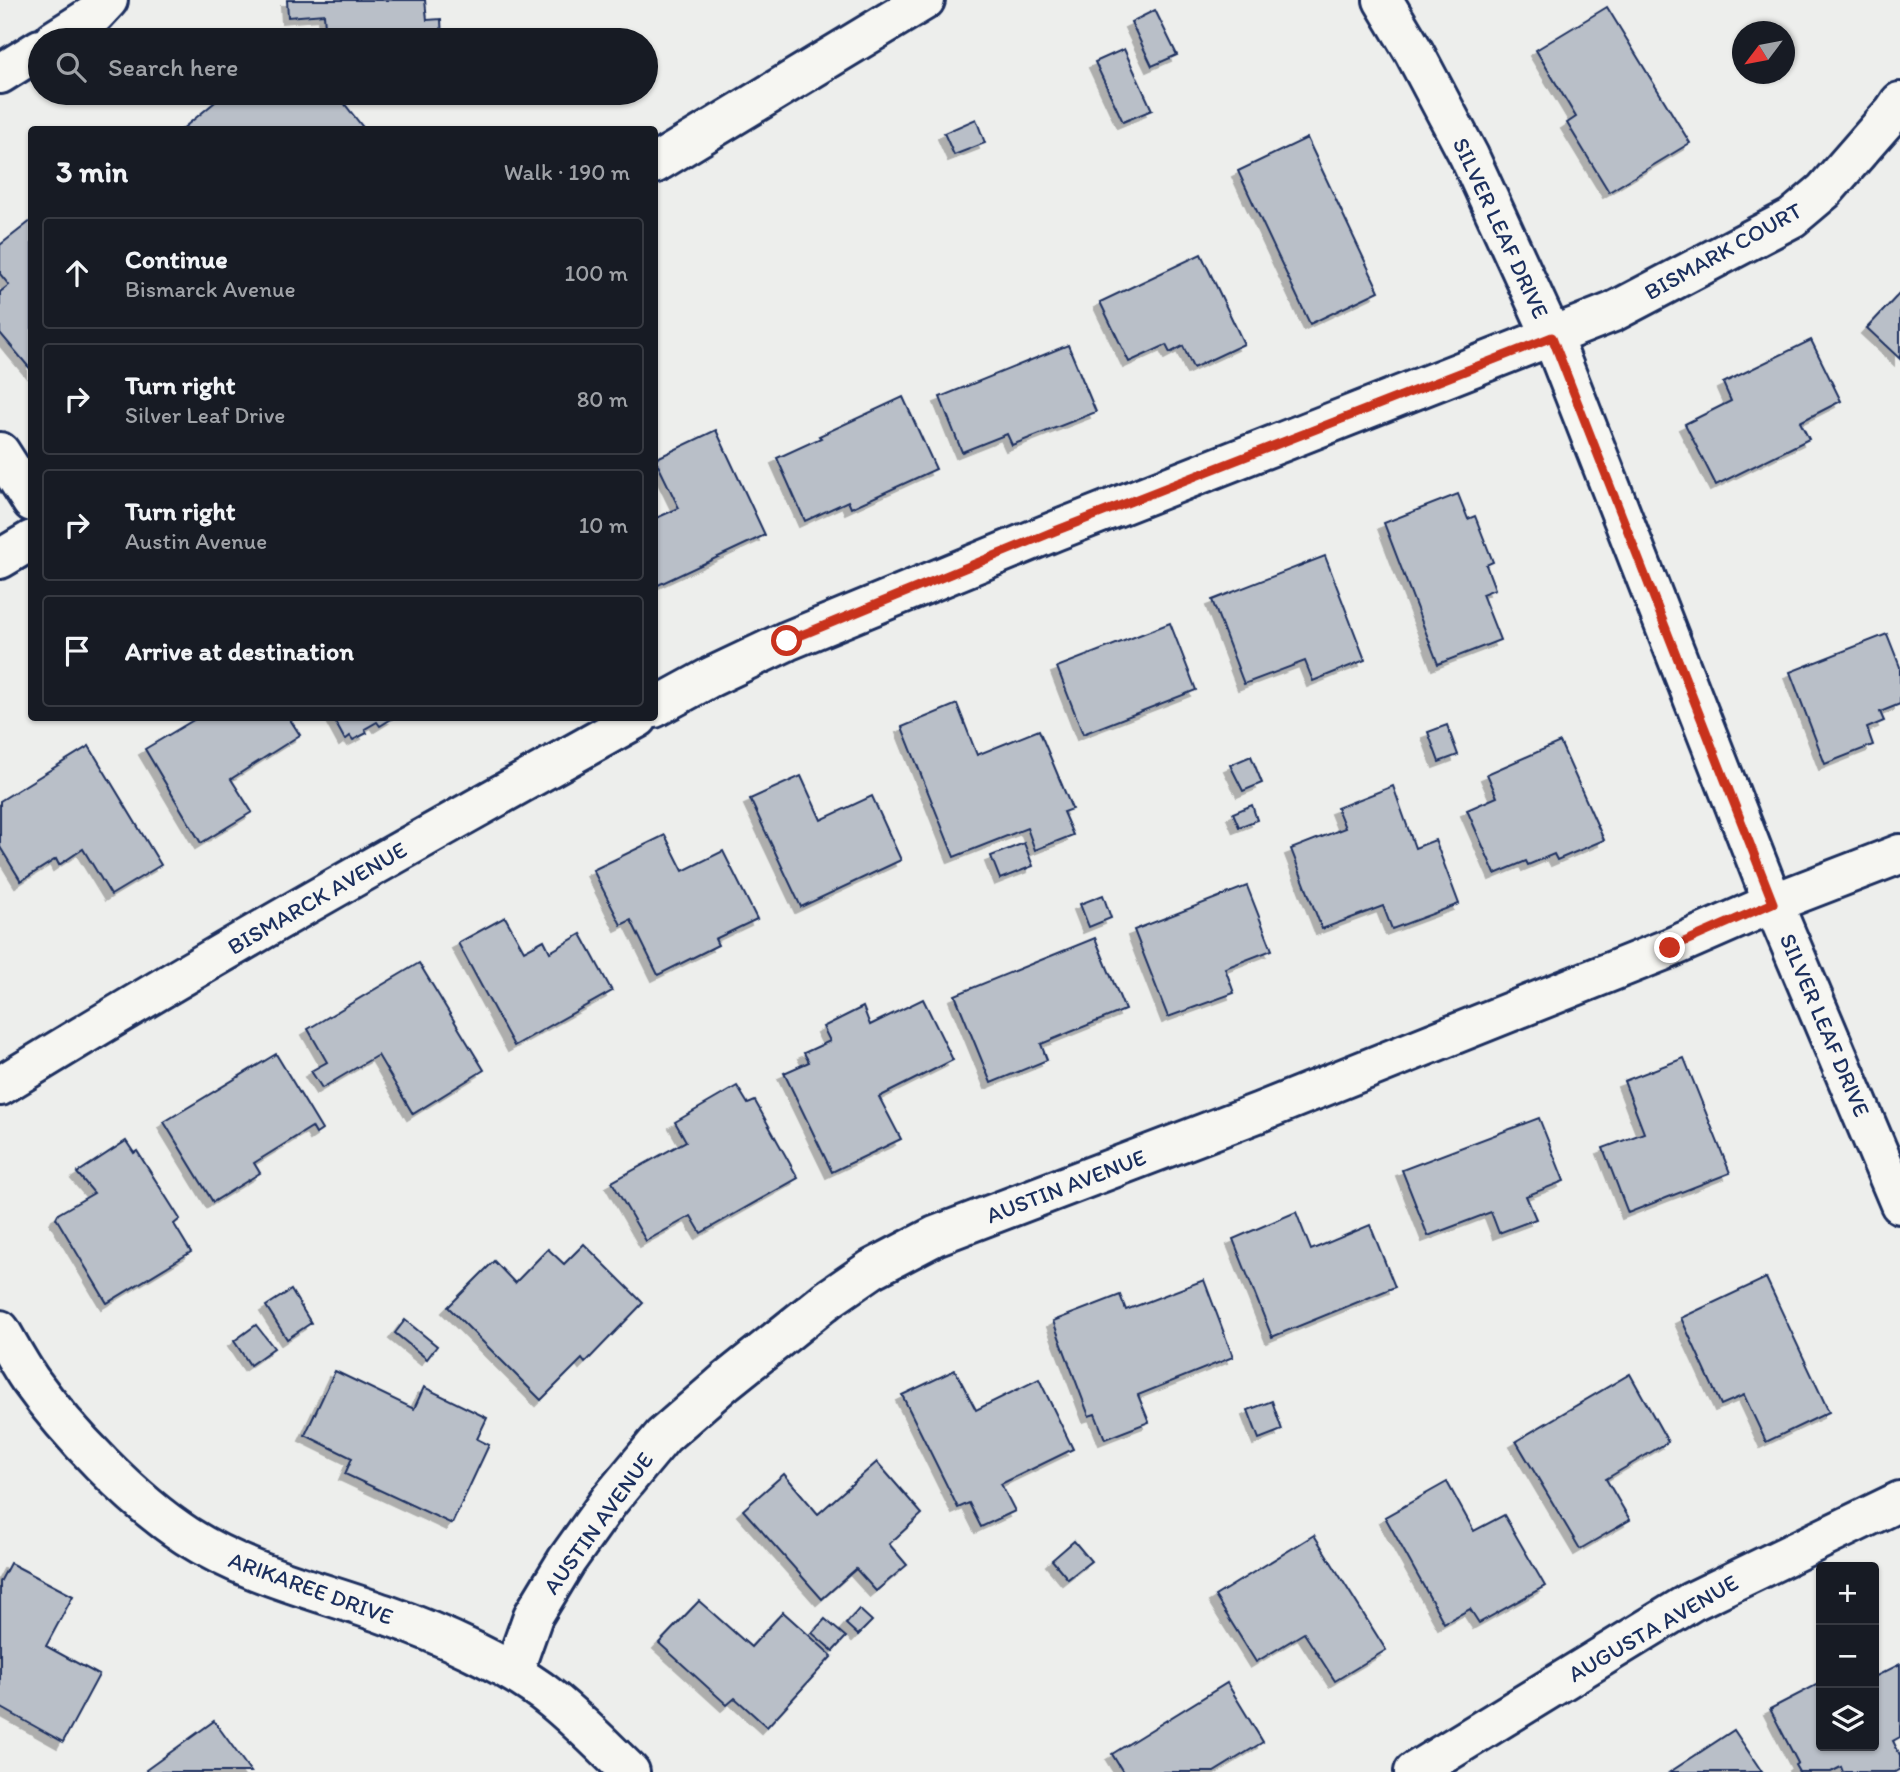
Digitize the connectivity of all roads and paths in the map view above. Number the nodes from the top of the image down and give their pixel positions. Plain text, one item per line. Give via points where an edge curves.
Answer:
1 (108, 0) edge
2 (925, 0) edge
3 (1383, 0) edge
4 (73, 28) edge
5 (28, 56) edge
6 (0, 74) edge
7 (1900, 102) edge
8 (658, 162) edge
9 (1552, 337) junction
10 (0, 452) edge
11 (28, 496) edge
12 (28, 542) edge
13 (0, 559) edge
14 (658, 706) edge
15 (633, 721) edge
16 (1900, 854) edge
17 (1773, 903) junction
18 (0, 1086) edge
19 (1900, 1204) edge
20 (0, 1330) edge
21 (1900, 1501) edge
22 (513, 1672) junction
23 (630, 1772) edge
24 (1414, 1772) edge

1 - 4 street
2 - 8 street
3 - 9 street, SILVER LEAF DRIVE via 1469,156
5 - 6 street
7 - 9 street, BISMARK COURT via 1824,191 1792,218 1613,312
9 - 14 street via 787,641
9 - 17 street, SILVER LEAF DRIVE
10 - 11 street
12 - 13 street
15 - 18 street, BISMARCK AVENUE via 370,867
16 - 17 street, AUSTIN AVENUE
17 - 19 street, SILVER LEAF DRIVE
17 - 22 street, AUSTIN AVENUE via 1260,1112 935,1236 872,1269 766,1348 663,1436 567,1560 533,1616
20 - 22 street, ARIKAREE DRIVE via 66,1424 113,1474 187,1536 232,1561 385,1614
21 - 24 street, AUGUSTA AVENUE via 1691,1602
22 - 23 street, ARIKAREE DRIVE via 552,1699

